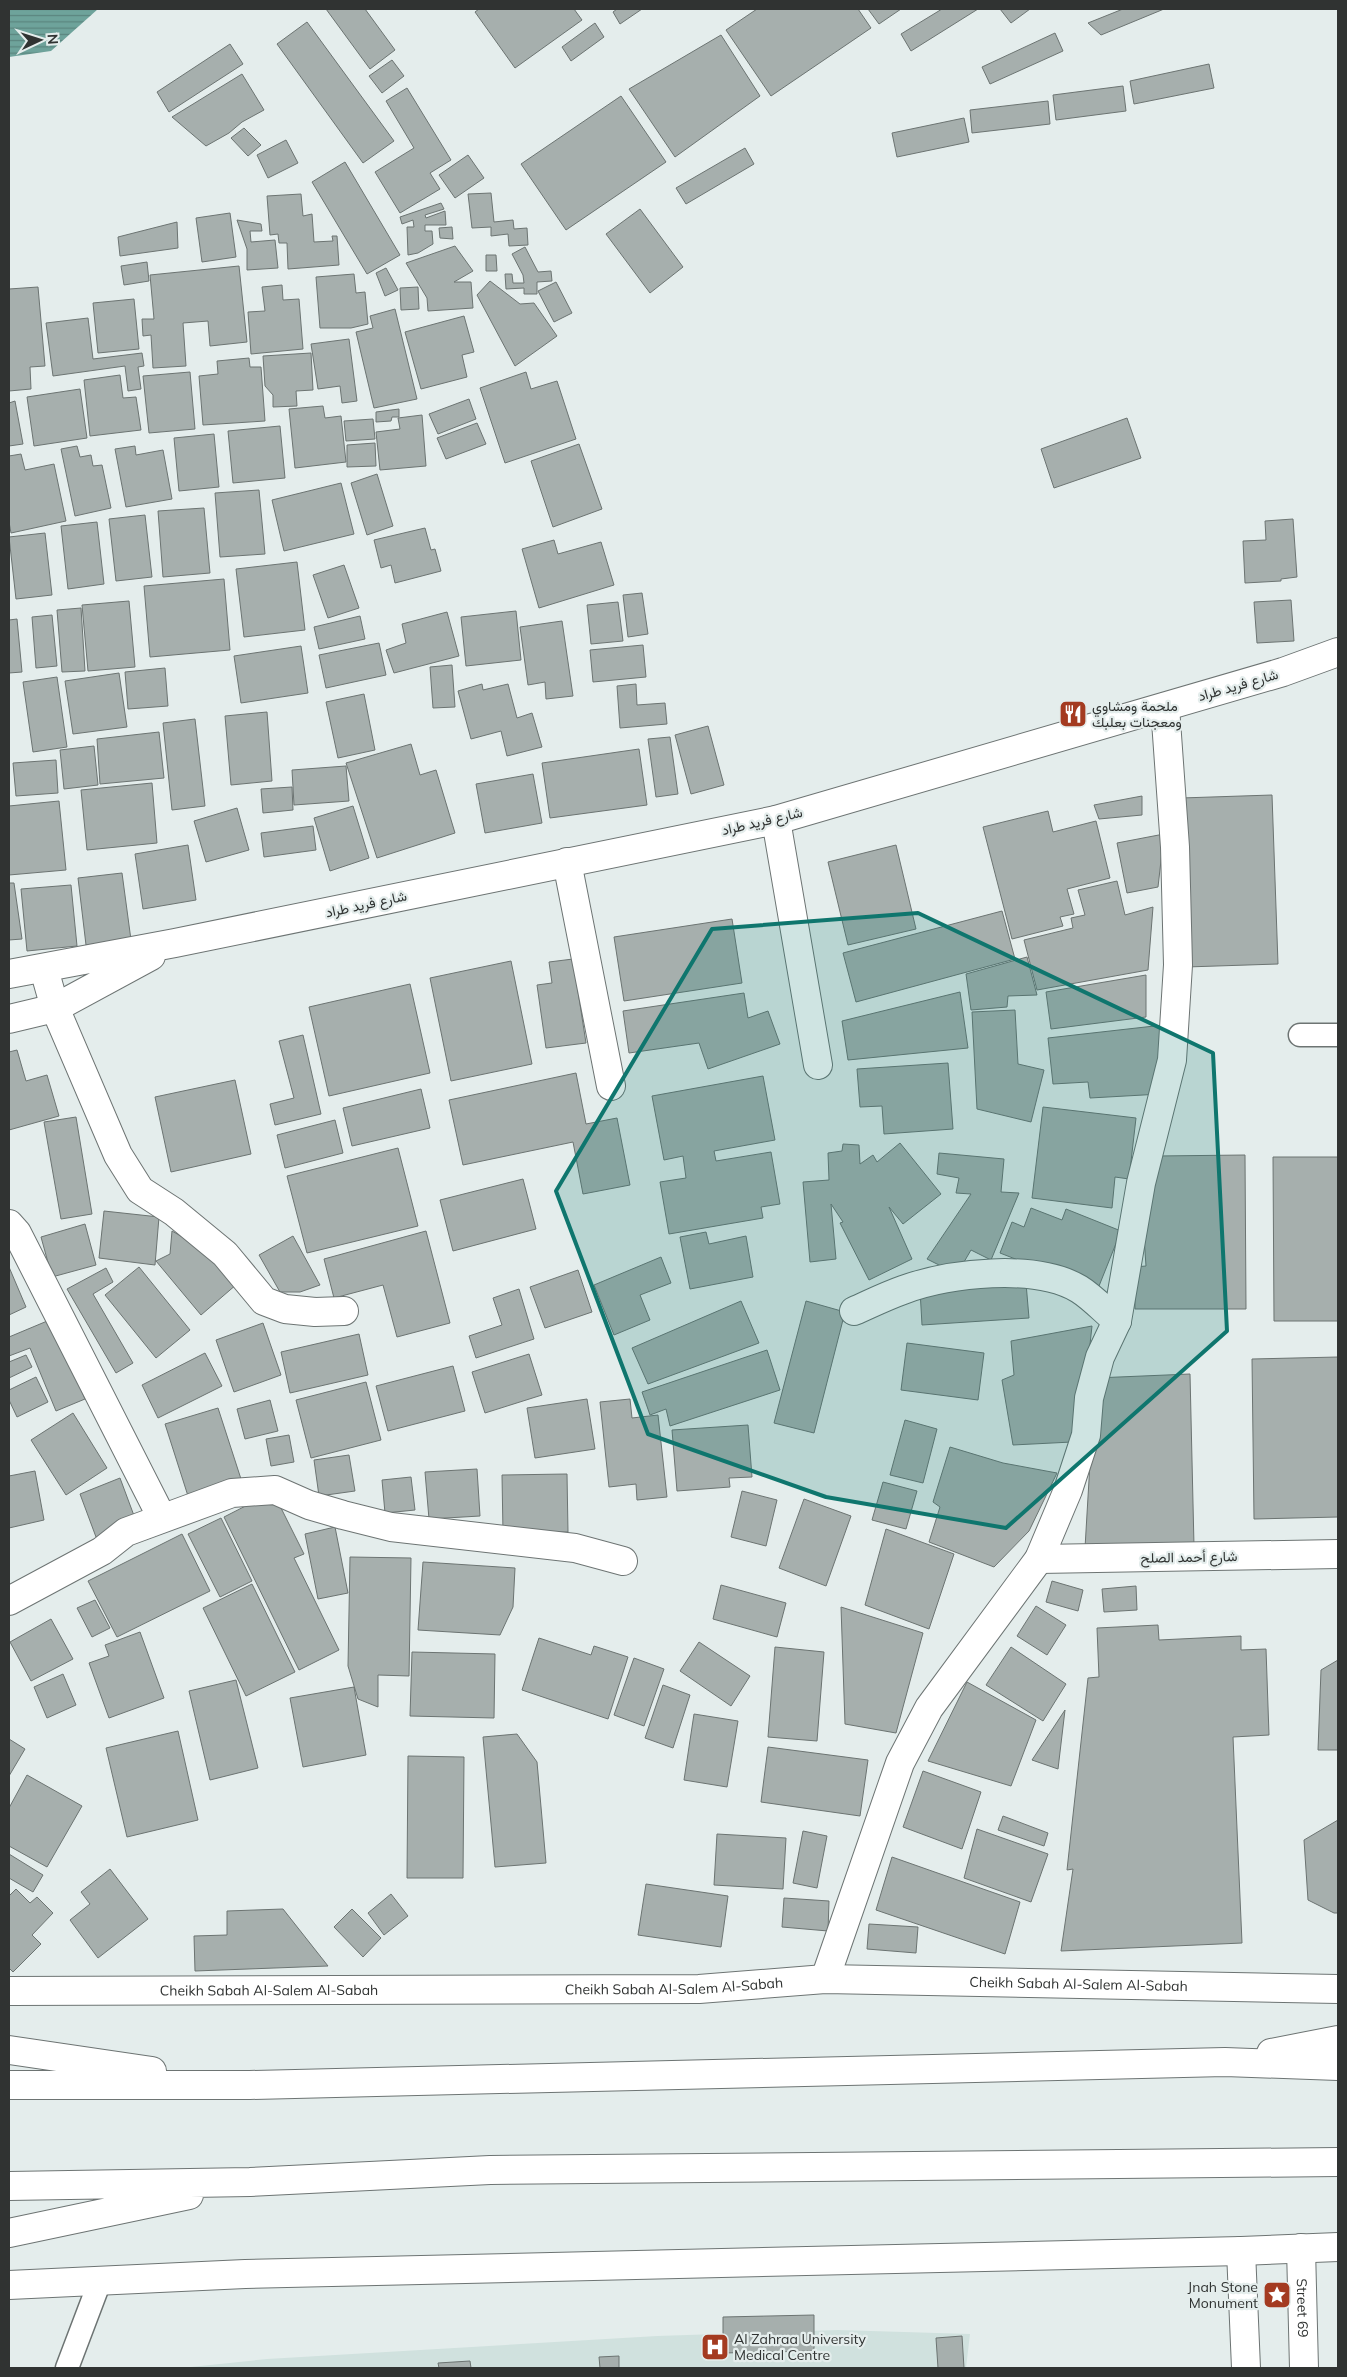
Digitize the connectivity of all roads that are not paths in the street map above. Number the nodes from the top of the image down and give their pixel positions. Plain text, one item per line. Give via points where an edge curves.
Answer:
1 (1338, 652) edge
2 (1165, 707) junction
3 (776, 820) junction
4 (568, 862) junction
5 (175, 943) junction
6 (44, 969) junction
7 (9, 974) edge
8 (54, 1008) junction
9 (9, 1019) edge
10 (1338, 1035) edge
11 (1300, 1036) dead end
12 (818, 1065) dead end
13 (611, 1086) dead end
14 (9, 1224) edge
15 (344, 1311) dead end
16 (854, 1311) dead end
17 (1117, 1321) junction
18 (162, 1518) junction
19 (1338, 1554) edge
20 (1039, 1559) junction
21 (623, 1561) dead end
22 (9, 1601) edge
23 (825, 1979) junction
24 (1338, 1989) edge
25 (9, 1991) edge
26 (1338, 2040) edge
27 (9, 2050) edge
28 (1225, 2062) junction
29 (1338, 2066) edge
30 (9, 2085) edge
31 (250, 2085) junction
32 (1280, 2162) junction
33 (1338, 2162) edge
34 (1338, 2178) edge
35 (250, 2182) junction
36 (9, 2186) edge
37 (9, 2233) edge
38 (1338, 2247) edge
39 (1301, 2248) junction
40 (1241, 2251) junction
41 (100, 2281) junction
42 (9, 2285) edge
43 (67, 2368) edge
44 (1246, 2368) edge
45 (1304, 2368) edge

1 - 2 main road, شارع فريد طراد
2 - 3 main road, شارع فريد طراد
2 - 17 main road via 1178,965 1172,1060 1141,1183
3 - 4 main road, شارع فريد طراد
3 - 12 main road
4 - 5 main road, شارع فريد طراد
4 - 13 main road
5 - 6 main road, شارع فريد طراد
5 - 8 main road, شارع فريد طراد
6 - 7 main road, شارع فريد طراد
6 - 8 main road
8 - 9 main road, شارع فريد طراد
8 - 15 main road via 118,1155 140,1190 174,1212 225,1254 264,1301 285,1309
10 - 11 lane
14 - 18 main road via 17,1233
16 - 17 main road via 904,1289 936,1280 1012,1274 1050,1278 1079,1289
17 - 20 main road via 1100,1357 1089,1398 1086,1435 1074,1472
18 - 21 main road via 232,1493 275,1490 334,1513 391,1527 575,1548
18 - 22 main road via 126,1532 102,1551
19 - 20 main road, شارع أحمد الصلح
20 - 23 main road via 929,1708 900,1763
23 - 24 main road, Cheikh Sabah Al-Salem Al-Sabah
23 - 25 main road, Cheikh Sabah Al-Salem Al-Sabah via 699,1989
26 - 28 main road
27 - 31 main road
28 - 29 main road
28 - 31 main road
30 - 31 main road
32 - 33 main road
32 - 34 main road
32 - 35 main road via 490,2170
35 - 36 main road
35 - 37 main road
38 - 39 main road
39 - 40 main road
39 - 45 main road, Street 69
40 - 41 main road via 245,2274
40 - 44 main road
41 - 42 main road
41 - 43 lane

